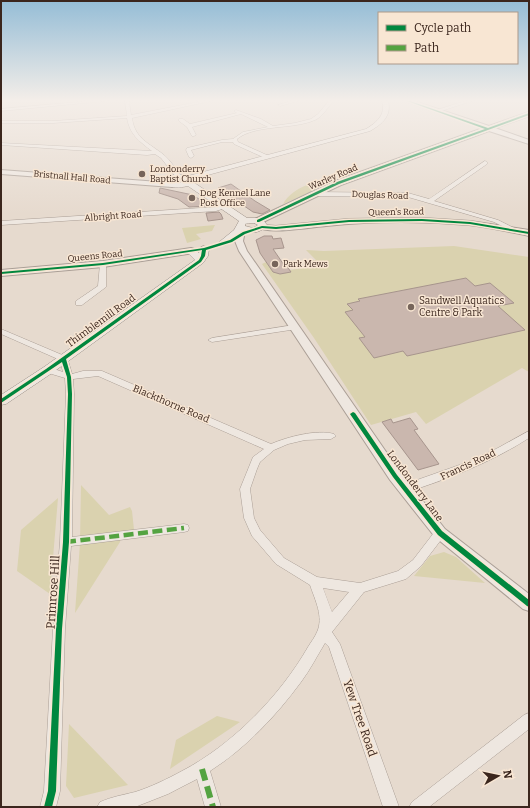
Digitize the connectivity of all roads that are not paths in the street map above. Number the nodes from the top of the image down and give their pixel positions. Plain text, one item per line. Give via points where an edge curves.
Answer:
1 (142, 139) edge
2 (335, 139) edge
3 (459, 139) edge
4 (519, 139) edge
5 (235, 140) joint
6 (529, 142) edge
7 (1, 144) edge
8 (157, 152) junction
9 (191, 156) dead end
10 (267, 157) junction
11 (485, 163) dead end
12 (1, 172) edge
13 (178, 176) junction
14 (188, 180) junction
15 (171, 184) junction
16 (196, 188) junction
17 (313, 194) junction
18 (430, 201) junction
19 (226, 206) junction
20 (1, 223) edge
21 (260, 224) junction
22 (242, 228) junction
23 (514, 230) junction
24 (529, 233) edge
25 (223, 243) junction
26 (204, 249) junction
27 (191, 251) junction
28 (243, 251) junction
29 (200, 261) junction
30 (104, 264) junction
31 (1, 273) edge
32 (79, 303) dead end
33 (294, 327) junction
34 (1, 331) edge
35 (212, 340) dead end
36 (64, 359) junction
37 (48, 370) junction
38 (69, 377) junction
39 (1, 401) edge
40 (331, 436) dead end
41 (527, 438) edge
42 (271, 448) junction
43 (404, 489) junction
44 (184, 528) dead end
45 (440, 533) junction
46 (66, 542) junction
47 (315, 582) junction
48 (360, 588) junction
49 (529, 604) edge
50 (324, 632) junction
51 (529, 720) edge
52 (202, 769) junction
53 (48, 807) edge
54 (105, 807) edge
55 (213, 807) edge
56 (391, 807) edge
57 (417, 807) edge

1 - 8 street
2 - 10 main road
3 - 17 street, Warley Road
4 - 6 street
5 - 9 street via 199,144 189,148
5 - 10 street via 236,143
7 - 8 street
8 - 13 street
10 - 14 main road
11 - 18 street
12 - 15 street, Bristnall Hall Road
13 - 14 main road
13 - 15 main road via 171,178
14 - 15 main road
14 - 16 main road
15 - 16 main road
16 - 19 main road
17 - 18 street, Douglas Road via 396,194
17 - 21 street, Warley Road
18 - 23 street, Douglas Road via 496,221
19 - 20 street, Albright Road
19 - 22 main road
21 - 22 main road
21 - 22 main road via 253,230
21 - 23 street, Queen's Road via 276,228 349,221 411,220 451,221
22 - 25 main road
22 - 28 street, Londonderry Lane via 239,241
23 - 24 street, Queen's Road
25 - 26 main road
25 - 28 street
26 - 27 main road
26 - 29 main road
27 - 29 main road
27 - 30 street, Queens Road
28 - 33 street, Londonderry Lane
29 - 36 main road, Thimblemill Road
30 - 31 street, Queens Road
30 - 32 street via 102,287
33 - 35 street
33 - 43 street, Londonderry Lane
34 - 36 street
36 - 37 main road, Thimblemill Road
36 - 38 street
37 - 38 street, Blackthorne Road
37 - 39 main road, Thimblemill Road
38 - 42 street, Blackthorne Road via 99,373
38 - 46 street, Primrose Hill
40 - 42 street via 305,437 286,441
41 - 43 street, Francis Road via 467,467
42 - 47 street via 256,460 245,489 248,518 256,533 280,561
43 - 45 street, Londonderry Lane
44 - 46 street, Primrose Hill
45 - 48 street via 417,562 402,575
45 - 49 street, Londonderry Lane
46 - 53 street, Primrose Hill via 59,629 52,791
47 - 48 street
47 - 50 street via 326,614
48 - 50 street
50 - 52 street via 298,676 253,729
50 - 56 street, Yew Tree Road via 334,644
51 - 57 street
52 - 54 street via 174,785 128,802
52 - 55 street

